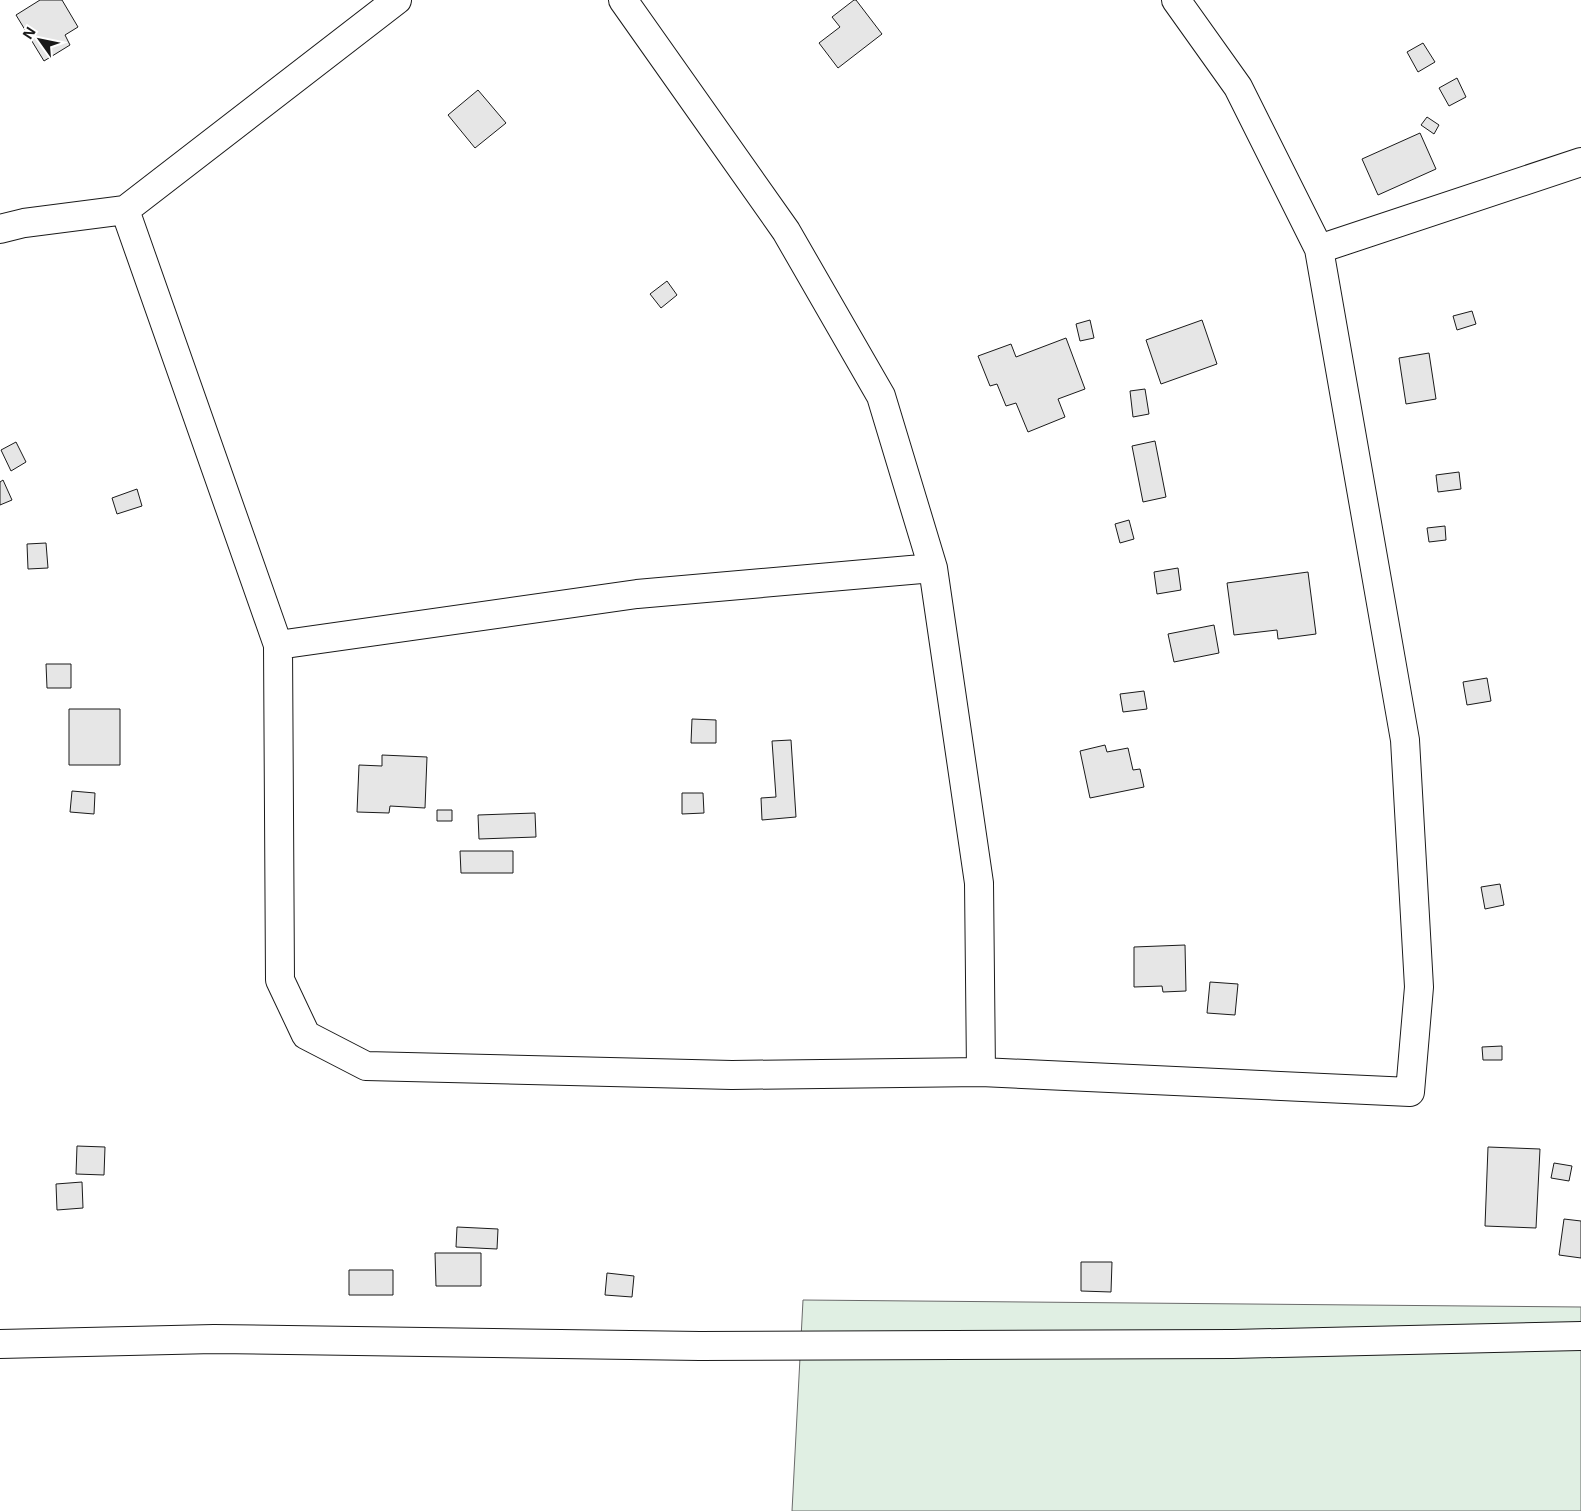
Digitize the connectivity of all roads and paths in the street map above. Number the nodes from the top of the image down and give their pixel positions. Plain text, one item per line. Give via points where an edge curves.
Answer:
1 (397, 0) edge
2 (623, 0) edge
3 (1176, 0) edge
4 (1581, 162) edge
5 (125, 210) junction
6 (0, 229) edge
7 (1319, 249) junction
8 (933, 568) junction
9 (278, 645) junction
10 (981, 1072) junction
11 (1581, 1336) edge
12 (0, 1344) edge

1 - 5 street
2 - 8 street via 786,231 881,396
3 - 7 street via 1238,88
4 - 7 street
5 - 6 street
5 - 9 street
7 - 10 street via 1405,740 1419,987 1410,1092
8 - 9 street via 637,594
8 - 10 street via 979,882
9 - 10 street via 280,980 306,1035 366,1066 732,1075
11 - 12 street via 1213,1344 700,1346 214,1339

